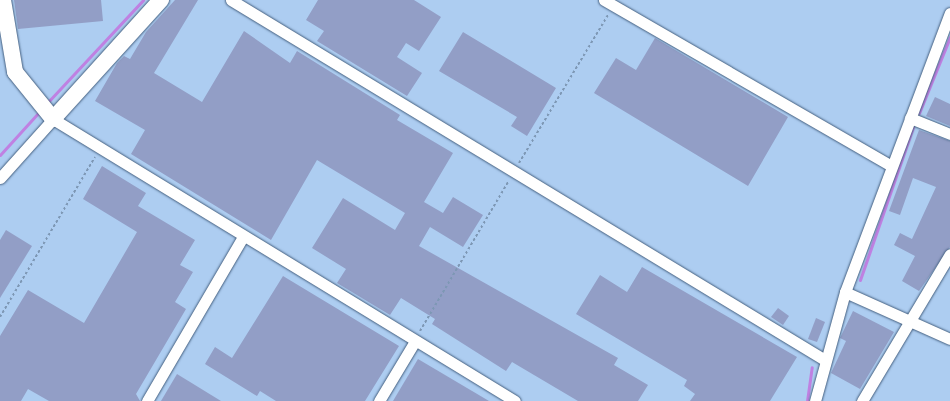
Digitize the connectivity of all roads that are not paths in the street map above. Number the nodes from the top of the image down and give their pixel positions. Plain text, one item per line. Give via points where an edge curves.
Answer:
1 (3, 0) edge
2 (162, 0) edge
3 (231, 0) edge
4 (604, 0) edge
5 (950, 13) edge
6 (910, 118) junction
7 (53, 119) junction
8 (950, 134) edge
9 (891, 166) junction
10 (0, 178) edge
11 (243, 237) junction
12 (950, 254) edge
13 (845, 292) junction
14 (912, 322) junction
15 (950, 339) edge
16 (415, 341) junction
17 (825, 360) junction
18 (147, 401) edge
19 (379, 401) edge
20 (515, 401) edge
21 (815, 401) edge
22 (862, 401) edge

1 - 7 street via 15,72 31,97
2 - 7 street
3 - 17 street
4 - 9 street
5 - 6 street
6 - 8 street
6 - 9 street
7 - 10 street
7 - 11 street via 99,151
9 - 13 street
11 - 16 street
11 - 18 street
12 - 14 street
13 - 14 street
13 - 17 street
14 - 15 street
14 - 22 street via 884,360
16 - 19 street
16 - 20 street
17 - 21 street

